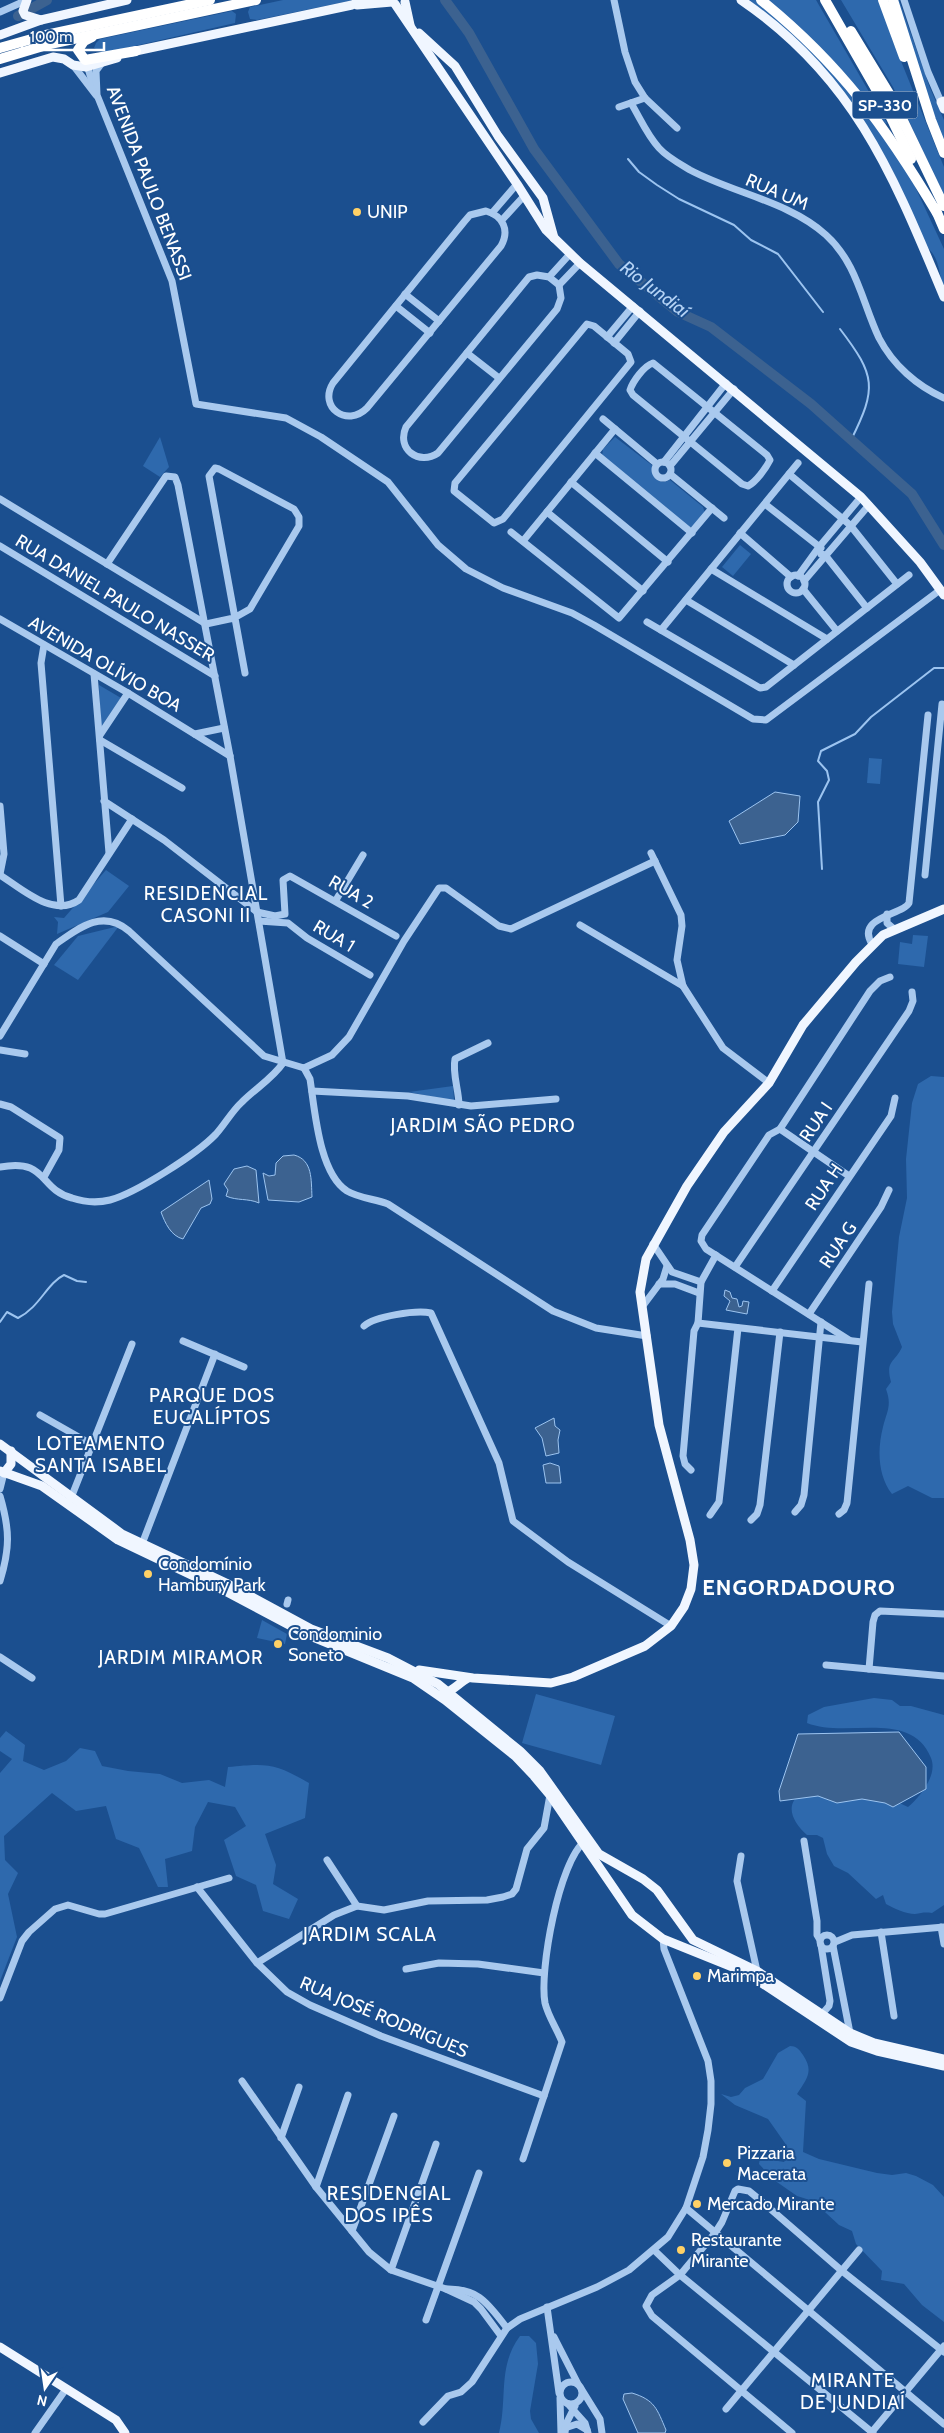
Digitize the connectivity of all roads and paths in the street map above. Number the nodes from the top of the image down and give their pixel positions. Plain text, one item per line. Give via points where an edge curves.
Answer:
1 (127, 0) edge
2 (210, 0) edge
3 (256, 0) edge
4 (362, 0) edge
5 (614, 0) edge
6 (741, 0) edge
7 (761, 0) edge
8 (825, 0) edge
9 (832, 0) edge
10 (883, 0) edge
11 (893, 0) edge
12 (904, 0) edge
13 (406, 1) edge
14 (26, 2) edge
15 (392, 2) edge
16 (352, 4) junction
17 (0, 12) edge
18 (38, 19) junction
19 (410, 26) junction
20 (113, 30) junction
21 (0, 34) edge
22 (0, 48) edge
23 (136, 51) junction
24 (0, 60) edge
25 (102, 63) junction
26 (86, 64) junction
27 (73, 65) junction
28 (455, 66) junction
29 (0, 73) edge
30 (444, 75) junction
31 (97, 95) junction
32 (645, 98) junction
33 (631, 103) junction
34 (943, 104) edge
35 (619, 106) dead end
36 (931, 120) junction
37 (677, 128) dead end
38 (944, 153) edge
39 (517, 184) junction
40 (541, 195) junction
41 (505, 196) junction
42 (526, 199) junction
43 (514, 206) junction
44 (941, 210) edge
45 (492, 213) junction
46 (502, 220) junction
47 (944, 229) edge
48 (554, 238) junction
49 (570, 254) junction
50 (580, 263) junction
51 (549, 277) junction
52 (559, 285) junction
53 (405, 294) junction
54 (944, 298) edge
55 (396, 306) junction
56 (636, 309) junction
57 (439, 321) junction
58 (430, 333) junction
59 (607, 337) junction
60 (614, 343) junction
61 (467, 353) junction
62 (499, 378) junction
63 (730, 386) junction
64 (944, 398) edge
65 (707, 406) junction
66 (714, 412) junction
67 (603, 419) dead end
68 (615, 429) junction
69 (684, 436) junction
70 (690, 442) junction
71 (594, 453) junction
72 (798, 463) dead end
73 (664, 464) junction
74 (670, 474) junction
75 (789, 474) junction
76 (571, 482) junction
77 (861, 497) junction
78 (0, 499) edge
79 (764, 504) junction
80 (868, 504) junction
81 (712, 508) junction
82 (547, 512) junction
83 (724, 518) dead end
84 (843, 518) junction
85 (850, 525) junction
86 (511, 532) dead end
87 (692, 533) junction
88 (740, 533) junction
89 (523, 541) junction
90 (0, 546) edge
91 (819, 547) junction
92 (825, 555) junction
93 (668, 562) junction
94 (107, 564) junction
95 (711, 569) junction
96 (910, 575) dead end
97 (799, 581) junction
98 (897, 584) junction
99 (644, 590) junction
100 (942, 592) edge
101 (686, 600) junction
102 (867, 608) junction
103 (234, 618) junction
104 (0, 619) edge
105 (648, 622) dead end
106 (206, 624) junction
107 (661, 630) junction
108 (837, 631) junction
109 (827, 639) junction
110 (44, 645) junction
111 (794, 665) junction
112 (94, 674) junction
113 (244, 674) dead end
114 (215, 676) junction
115 (128, 694) junction
116 (942, 704) dead end
117 (940, 725) junction
118 (224, 728) junction
119 (195, 734) junction
120 (100, 738) junction
121 (230, 756) junction
122 (182, 788) dead end
123 (104, 801) junction
124 (0, 806) edge
125 (132, 819) junction
126 (651, 853) dead end
127 (109, 854) junction
128 (363, 855) dead end
129 (655, 860) junction
130 (912, 870) junction
131 (0, 874) edge
132 (336, 900) junction
133 (61, 906) junction
134 (944, 909) edge
135 (257, 912) junction
136 (887, 914) junction
137 (284, 918) junction
138 (259, 921) junction
139 (580, 925) dead end
140 (894, 929) junction
141 (0, 936) edge
142 (396, 936) dead end
143 (872, 944) junction
144 (44, 964) junction
145 (370, 975) dead end
146 (890, 977) dead end
147 (683, 986) junction
148 (912, 992) dead end
149 (0, 1036) edge
150 (488, 1043) dead end
151 (0, 1050) edge
152 (25, 1054) dead end
153 (283, 1063) junction
154 (304, 1068) junction
155 (769, 1083) junction
156 (312, 1091) junction
157 (895, 1098) dead end
158 (556, 1099) dead end
159 (0, 1104) edge
160 (459, 1105) junction
161 (780, 1129) junction
162 (814, 1152) junction
163 (0, 1167) edge
164 (849, 1176) junction
165 (44, 1177) junction
166 (889, 1190) dead end
167 (653, 1244) junction
168 (716, 1256) junction
169 (667, 1266) junction
170 (735, 1267) junction
171 (701, 1282) junction
172 (659, 1284) junction
173 (869, 1284) dead end
174 (772, 1291) junction
175 (699, 1293) junction
176 (642, 1307) junction
177 (809, 1314) junction
178 (821, 1322) junction
179 (698, 1323) junction
180 (364, 1326) dead end
181 (738, 1328) junction
182 (780, 1332) junction
183 (647, 1336) junction
184 (821, 1336) junction
185 (848, 1340) junction
186 (184, 1341) dead end
187 (862, 1342) junction
188 (132, 1344) dead end
189 (216, 1354) junction
190 (244, 1367) dead end
191 (40, 1415) dead end
192 (0, 1444) edge
193 (91, 1444) junction
194 (11, 1451) junction
195 (690, 1470) dead end
196 (2, 1472) edge
197 (0, 1489) edge
198 (0, 1496) edge
199 (71, 1498) junction
200 (795, 1512) dead end
201 (839, 1514) dead end
202 (710, 1516) dead end
203 (751, 1520) dead end
204 (142, 1544) junction
205 (0, 1581) edge
206 (944, 1614) edge
207 (671, 1626) junction
208 (0, 1657) edge
209 (826, 1665) dead end
210 (870, 1669) junction
211 (413, 1674) junction
212 (450, 1675) junction
213 (944, 1676) edge
214 (32, 1678) dead end
215 (468, 1678) junction
216 (452, 1689) junction
217 (550, 1795) junction
218 (585, 1841) junction
219 (804, 1841) dead end
220 (741, 1856) dead end
221 (326, 1860) dead end
222 (610, 1862) junction
223 (601, 1870) junction
224 (228, 1878) dead end
225 (197, 1888) junction
226 (356, 1906) junction
227 (943, 1927) edge
228 (881, 1932) junction
229 (852, 1935) junction
230 (823, 1938) junction
231 (663, 1940) junction
232 (834, 1944) junction
233 (944, 1944) edge
234 (257, 1963) junction
235 (406, 1969) dead end
236 (757, 1971) junction
237 (544, 1973) junction
238 (838, 1977) junction
239 (826, 1979) junction
240 (0, 1998) edge
241 (822, 2014) junction
242 (894, 2016) dead end
243 (850, 2033) junction
244 (944, 2059) edge
245 (944, 2066) edge
246 (242, 2081) dead end
247 (298, 2087) dead end
248 (348, 2095) dead end
249 (544, 2096) junction
250 (394, 2116) dead end
251 (281, 2138) junction
252 (436, 2144) dead end
253 (523, 2159) dead end
254 (479, 2173) dead end
255 (316, 2187) junction
256 (686, 2208) junction
257 (352, 2231) junction
258 (715, 2232) junction
259 (654, 2250) junction
260 (859, 2250) dead end
261 (391, 2270) junction
262 (842, 2271) junction
263 (680, 2275) junction
264 (438, 2287) junction
265 (446, 2289) junction
266 (547, 2307) junction
267 (809, 2311) junction
268 (426, 2320) dead end
269 (507, 2328) junction
270 (552, 2331) junction
271 (501, 2336) junction
272 (0, 2348) edge
273 (943, 2349) edge
274 (774, 2351) junction
275 (578, 2384) junction
276 (66, 2389) junction
277 (582, 2390) junction
278 (742, 2390) junction
279 (906, 2392) junction
280 (560, 2395) junction
281 (571, 2406) junction
282 (726, 2409) dead end
283 (423, 2422) dead end
284 (944, 2424) edge
285 (564, 2431) edge
286 (589, 2432) edge
287 (35, 2433) edge
288 (125, 2433) edge
289 (602, 2433) edge
290 (792, 2433) edge
291 (872, 2433) edge

1 - 18 main road
2 - 22 highway
3 - 20 highway
4 - 16 main road
5 - 32 street via 628,67
6 - 54 main road via 807,54 851,106 886,165
7 - 44 highway via 810,42 855,89
8 - 44 highway, SP-330
9 - 44 highway, SP-330 via 892,100
10 - 36 highway
11 - 36 highway
12 - 34 street via 928,72
13 - 15 main road
13 - 19 main road
14 - 17 street
14 - 18 main road via 25,16
15 - 16 main road
15 - 19 main road
16 - 23 main road
18 - 21 main road
19 - 28 main road
19 - 30 main road
20 - 24 highway via 18,52
20 - 26 highway via 80,45 79,54
23 - 25 main road
23 - 26 highway
25 - 26 main road
25 - 31 street, AVENIDA PAULO BENASSI via 96,71
26 - 27 main road
26 - 31 street
27 - 29 main road via 53,57
27 - 31 street
28 - 30 main road via 446,66
28 - 40 main road via 498,136
30 - 39 main road
31 - 100 street, AVENIDA PAULO BENASSI via 172,281 196,404 286,418 321,437 388,482 438,545 466,569 503,588 594,625 753,719 766,720
32 - 33 street
32 - 37 street
33 - 35 street
33 - 64 street, RUA UM via 660,150 678,163 703,177 791,212 826,235 855,274 888,352 902,370 926,390
36 - 38 highway
39 - 41 street
39 - 42 main road
40 - 42 main road via 538,202
40 - 48 main road
41 - 43 street
41 - 45 street
42 - 43 street
42 - 48 main road
43 - 46 street
44 - 47 highway, SP-330
45 - 46 street
45 - 53 street via 470,215
46 - 57 street via 505,234 501,246
48 - 49 main road
49 - 50 main road
49 - 51 street
50 - 52 street
50 - 56 main road
51 - 52 street
51 - 61 street via 529,277
52 - 62 street via 561,298 557,309
53 - 55 street
53 - 57 street
55 - 58 street
55 - 58 street via 330,388 329,400 335,410 352,417 363,413
56 - 59 street
56 - 60 street
56 - 63 main road
57 - 58 street
59 - 60 street
59 - 60 street via 594,326 584,326 455,483 454,491 491,521 497,523 503,519 629,365 631,358
61 - 62 street
61 - 62 street via 406,427 403,438 415,457 427,458 438,453
63 - 65 street
63 - 66 street
63 - 77 main road
65 - 66 street
65 - 69 street
65 - 69 street via 653,363 648,364 632,384 630,390 633,395
66 - 70 street
66 - 70 street via 767,455 768,464 748,486
67 - 68 street
68 - 71 street
68 - 73 street
69 - 70 street
69 - 73 street
70 - 73 street
71 - 76 street
71 - 87 street
72 - 75 street
73 - 74 street
73 - 74 street via 655,470 660,476
74 - 81 street
75 - 79 street
75 - 84 street
76 - 82 street
76 - 93 street
77 - 80 main road
77 - 84 street
78 - 94 street
79 - 88 street
79 - 91 street
80 - 85 street
80 - 100 main road
81 - 83 street
81 - 87 street
82 - 89 street
82 - 99 street
84 - 85 street
84 - 91 street
85 - 92 street
85 - 98 street
86 - 89 street
87 - 93 street
88 - 95 street
88 - 97 street
89 - 99 street via 619,618
90 - 114 street, RUA DANIEL PAULO NASSER
91 - 92 street via 825,549
91 - 97 street
92 - 97 street
92 - 102 street
93 - 99 street
94 - 106 street
94 - 106 street via 169,475 175,477
95 - 101 street
95 - 109 street
96 - 98 street
97 - 108 street
98 - 102 street
101 - 107 street
101 - 111 street
102 - 108 street
103 - 103 street via 209,476 215,468 294,509 299,517 296,534 250,609
103 - 106 street
103 - 113 street
104 - 110 street, AVENIDA OLÍVIO BOA
105 - 107 street
106 - 114 street
107 - 111 street via 760,688 766,687
108 - 109 street
109 - 111 street
110 - 112 street, AVENIDA OLÍVIO BOA
110 - 133 street via 41,663
112 - 115 street, AVENIDA OLÍVIO BOA
112 - 120 street
114 - 118 street
115 - 119 street, AVENIDA OLÍVIO BOA
115 - 120 street
116 - 117 street
117 - 130 street via 925,873
117 - 130 street via 928,719
118 - 119 street
118 - 121 street
119 - 121 street, AVENIDA OLÍVIO BOA
120 - 122 street
120 - 123 street
121 - 135 street
123 - 125 street
123 - 127 street
124 - 131 street via 4,854
125 - 127 street
125 - 135 street
126 - 129 street
127 - 133 street via 79,900
128 - 132 street
129 - 147 street via 682,915 677,960
129 - 154 street via 511,929 499,926 446,888 438,888 349,1037 332,1055
130 - 136 street via 908,904
131 - 133 street via 38,899
132 - 137 street, RUA 2 via 290,876 283,880
132 - 142 street, RUA 2
134 - 140 main road
135 - 137 street
135 - 138 street
136 - 140 street via 887,923
136 - 143 street via 873,924 869,935
137 - 138 street
137 - 145 street, RUA 1 via 307,938
138 - 153 street
139 - 147 street
140 - 143 main road
141 - 144 street
143 - 155 main road via 803,1025
144 - 149 street
144 - 153 street via 56,944 69,934 104,919 119,922 264,1056
146 - 161 street via 870,991
147 - 155 street via 723,1048
148 - 162 street, RUA I via 913,1002 909,1011
150 - 160 street via 455,1060
151 - 152 street
153 - 154 street
153 - 165 street via 277,1072 255,1088 202,1147 126,1194 95,1202 76,1199 59,1191
154 - 156 street
155 - 167 main road via 724,1132
156 - 160 street via 408,1096
156 - 183 street via 328,1167 340,1186 361,1197 388,1204 553,1311 596,1328
157 - 164 street, RUA H via 891,1116
158 - 160 street
159 - 165 street via 11,1107 60,1138 59,1150
161 - 162 street
161 - 168 street via 769,1135 702,1235 702,1245
162 - 164 street
162 - 170 street, RUA I
163 - 165 street via 24,1165
164 - 174 street, RUA H
166 - 177 street, RUA G
167 - 169 street
167 - 176 main road via 641,1279
168 - 170 street
168 - 171 street
169 - 171 street via 672,1272
169 - 172 street
170 - 174 street
171 - 175 street
172 - 175 street via 675,1284
172 - 176 street
173 - 187 street
174 - 177 street
175 - 179 street
176 - 183 main road
177 - 178 street
178 - 184 street
178 - 185 street
179 - 181 street
179 - 195 street via 694,1331 683,1456
180 - 207 street via 381,1318 431,1313 499,1463 513,1521 568,1562
181 - 182 street
181 - 202 street via 719,1502
182 - 184 street
182 - 203 street via 760,1505
183 - 207 main road via 659,1425 694,1565 691,1589
184 - 185 street
184 - 200 street via 804,1495
185 - 187 street
186 - 189 street
187 - 201 street via 847,1503
188 - 193 street
189 - 190 street
189 - 204 street
191 - 193 street
192 - 194 main road
193 - 199 street
194 - 196 main road via 11,1464
194 - 199 main road
196 - 197 street
196 - 211 main road via 42,1486 118,1540 227,1592 287,1625
198 - 205 street via 9,1538
199 - 204 main road via 101,1521
204 - 211 main road via 311,1630
206 - 210 street via 887,1610 875,1615
207 - 215 main road via 645,1646 551,1683
208 - 214 street
209 - 210 street
210 - 213 street
211 - 212 main road
211 - 216 main road
211 - 217 main road via 508,1751
212 - 215 main road
212 - 216 main road
215 - 216 main road
216 - 218 main road via 540,1771
217 - 218 main road
217 - 226 street via 544,1828 527,1849 512,1894 488,1900 428,1901 384,1910
218 - 222 main road
218 - 223 main road
218 - 237 street via 573,1855 554,1909
219 - 230 street via 817,1935
220 - 236 street via 737,1881
221 - 226 street
222 - 223 main road
222 - 236 main road via 657,1890 693,1940
223 - 231 main road via 632,1915
224 - 225 street
225 - 234 street, RUA JOSÉ RODRIGUES
225 - 240 street via 105,1914 68,1905 55,1909 22,1941
226 - 234 street via 334,1915
227 - 228 street
227 - 233 street
228 - 229 street
228 - 242 street
229 - 230 street
229 - 232 street
230 - 232 street via 831,1935
230 - 232 street via 828,1949
230 - 239 street
231 - 245 main road via 745,1972 851,2042
231 - 256 street via 708,2061 711,2081 708,2130
232 - 238 street
234 - 249 street, RUA JOSÉ RODRIGUES via 287,1992 310,2005 451,2064
235 - 237 street via 439,1963 478,1964
236 - 241 main road
237 - 249 street via 545,2002 562,2042
238 - 239 street
238 - 243 street
239 - 241 street via 830,2001
241 - 243 main road
243 - 244 main road via 874,2043
246 - 251 street
247 - 251 street
248 - 255 street
249 - 253 street
250 - 257 street
251 - 255 street
252 - 261 street
254 - 264 street
255 - 257 street
256 - 258 street
256 - 259 street via 674,2228
257 - 261 street via 369,2252
258 - 262 street via 738,2189 749,2191
258 - 263 street
258 - 267 street
259 - 263 street
259 - 266 street via 629,2270
260 - 262 street
261 - 264 street
262 - 267 street
262 - 273 street
263 - 274 street
263 - 278 street via 647,2300 648,2311
264 - 265 street
264 - 268 street
265 - 269 street via 463,2288 479,2296
265 - 271 street via 482,2308
266 - 269 street
266 - 270 street
267 - 274 street
267 - 279 street
269 - 271 street
270 - 275 street
270 - 280 street
271 - 283 street via 472,2382 461,2392 448,2396
272 - 276 main road
273 - 279 street
274 - 278 street
274 - 291 street
275 - 277 street
275 - 280 street via 566,2382
276 - 287 street
276 - 288 main road via 116,2420
277 - 281 street via 577,2402
277 - 289 street via 600,2419
278 - 282 street
278 - 290 street
279 - 284 street
279 - 291 street
280 - 281 street
280 - 285 street
281 - 285 street
281 - 286 street
285 - 286 street via 577,2424

